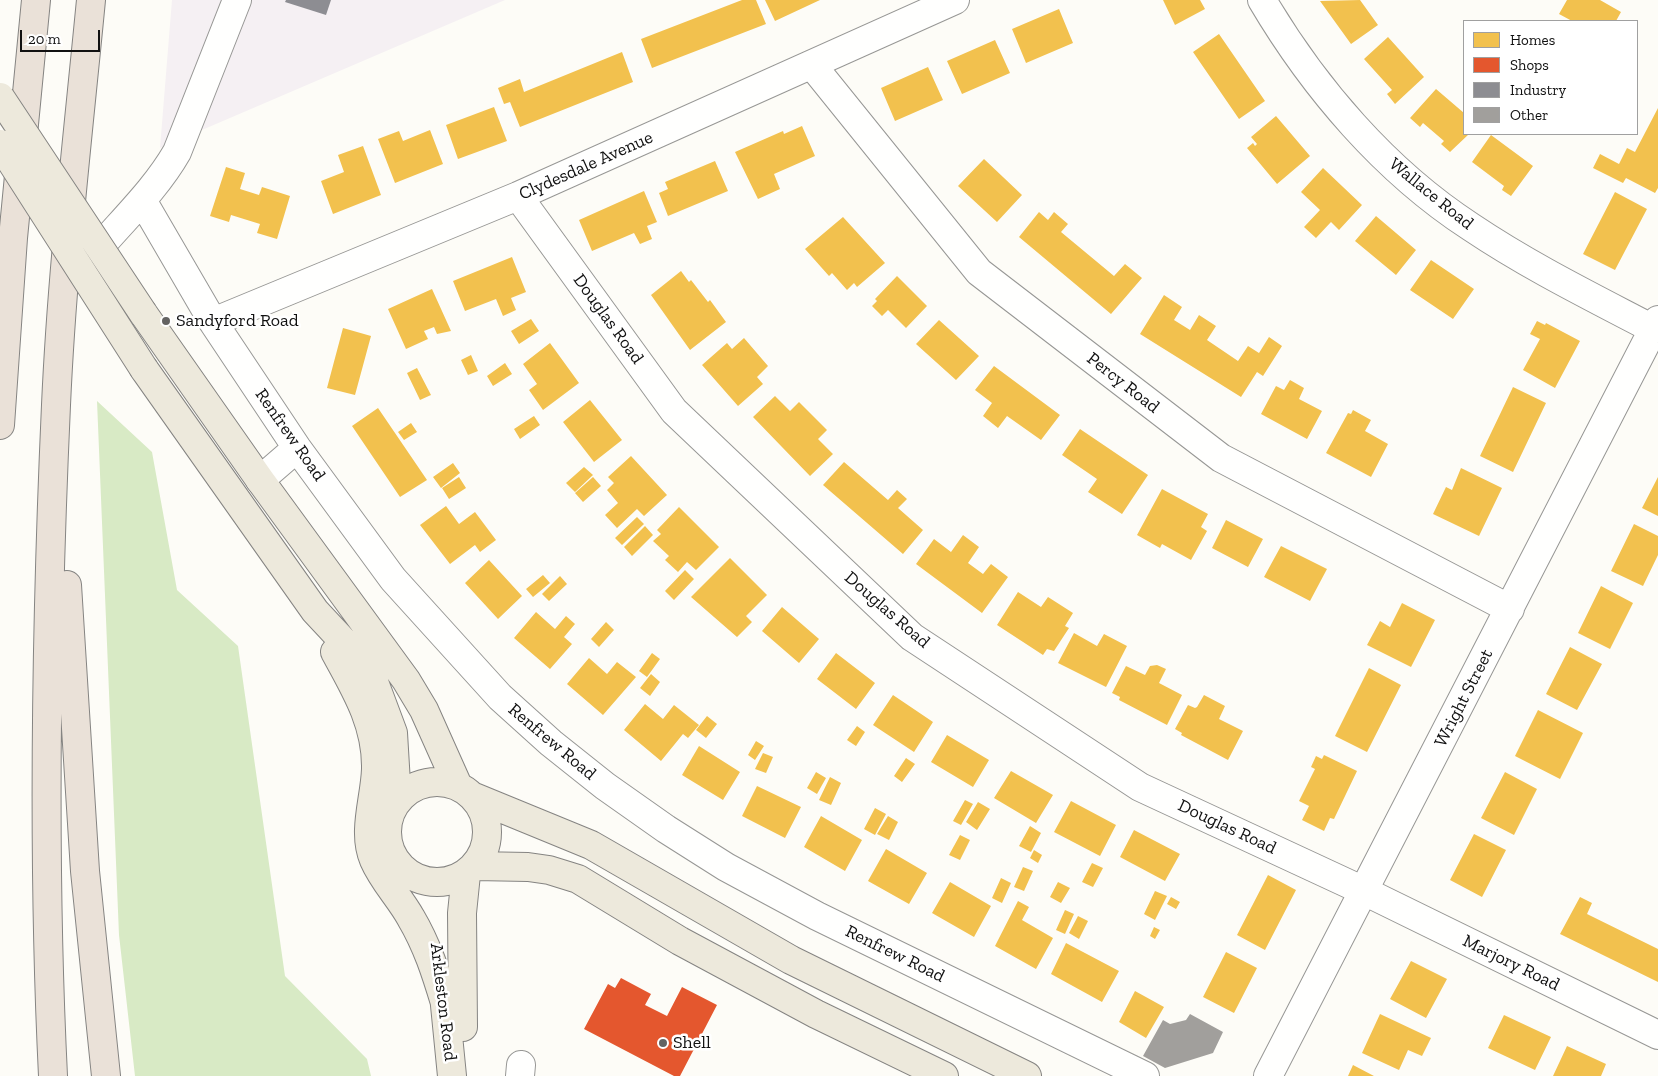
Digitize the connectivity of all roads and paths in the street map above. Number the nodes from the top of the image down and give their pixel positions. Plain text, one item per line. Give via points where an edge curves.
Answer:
1 (36, 0) edge
2 (90, 0) edge
3 (237, 0) edge
4 (955, 0) edge
5 (1262, 0) edge
6 (812, 65) junction
7 (0, 97) edge
8 (0, 144) edge
9 (518, 196) junction
10 (142, 200) junction
11 (99, 248) junction
12 (213, 322) junction
13 (1656, 324) edge
14 (56, 404) junction
15 (0, 425) edge
16 (297, 448) junction
17 (260, 480) junction
18 (1510, 609) junction
19 (315, 611) junction
20 (466, 792) junction
21 (397, 800) junction
22 (470, 870) junction
23 (408, 874) junction
24 (1364, 891) junction
25 (445, 1003) junction
26 (1658, 1035) edge
27 (53, 1076) edge
28 (106, 1076) edge
29 (454, 1076) edge
30 (944, 1076) edge
31 (1027, 1076) edge
32 (1145, 1076) edge
33 (1268, 1076) edge

1 - 15 highway
2 - 14 highway
3 - 10 street via 177,152
4 - 6 street, Clydesdale Avenue
5 - 13 street, Wallace Road via 1332,102 1397,170 1470,227 1554,277
6 - 9 street, Clydesdale Avenue
6 - 18 street, Percy Road via 979,272 1221,458
7 - 11 main road, bridge
8 - 19 main road, bridge via 144,369
9 - 12 street, Clydesdale Avenue
9 - 24 street, Douglas Road via 674,410 912,637 1140,787
10 - 11 street
10 - 12 street, Renfrew Road
11 - 17 main road, bridge
12 - 16 street, Renfrew Road
13 - 18 street, Wright Street
14 - 27 highway via 47,718
14 - 28 highway via 84,871
16 - 17 street
16 - 32 street, Renfrew Road via 393,579 447,641 550,743 605,786 726,867 817,916
17 - 20 main road via 406,680
18 - 24 street, Wright Street
19 - 21 main road via 358,657 374,682 393,733
19 - 25 main road via 370,722 376,768 370,829 374,860 421,936
20 - 21 main road via 441,782 425,783 410,789
20 - 22 main road via 484,813 488,832 482,856
20 - 31 main road via 591,845 791,960
21 - 23 main road via 388,819 386,840 398,865
22 - 23 main road via 453,881 437,883 422,881
22 - 29 main road, Arkleston Road via 462,913 463,1034
22 - 30 main road via 528,867 578,879 680,941 816,1014
23 - 25 main road, Arkleston Road via 438,944
24 - 26 street, Marjory Road
24 - 33 street, Wright Street
25 - 29 main road, Arkleston Road

